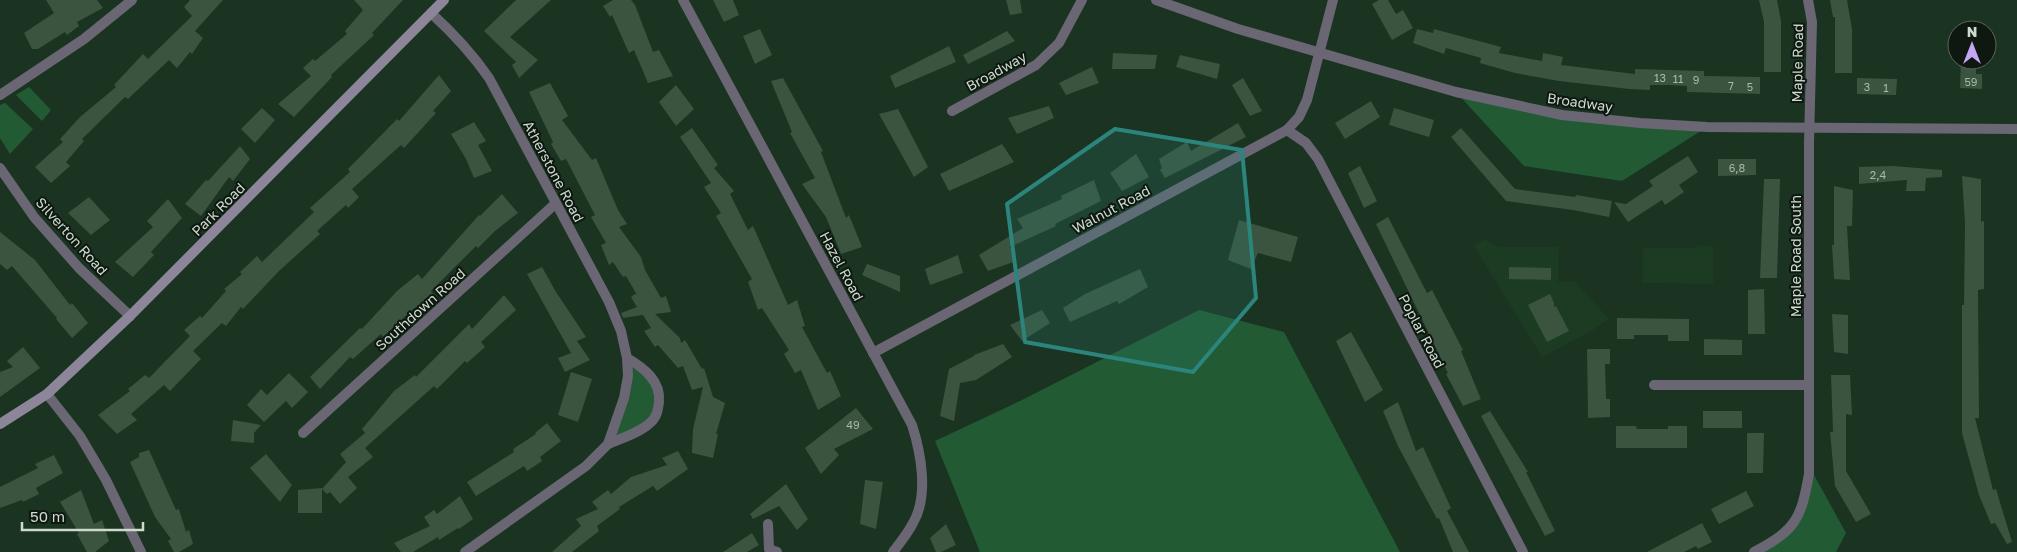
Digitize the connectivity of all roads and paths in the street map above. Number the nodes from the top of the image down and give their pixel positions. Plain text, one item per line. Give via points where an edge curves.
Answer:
1 (132, 0) edge
2 (444, 0) edge
3 (683, 0) edge
4 (1082, 0) edge
5 (1156, 0) edge
6 (1334, 0) edge
7 (1808, 0) edge
8 (431, 13) junction
9 (1320, 52) junction
10 (0, 95) edge
11 (952, 111) dead end
12 (1810, 127) junction
13 (2017, 129) edge
14 (1287, 130) junction
15 (0, 168) edge
16 (555, 204) junction
17 (130, 316) junction
18 (873, 353) junction
19 (627, 358) junction
20 (1654, 385) dead end
21 (1808, 385) junction
22 (47, 394) junction
23 (0, 424) edge
24 (303, 434) dead end
25 (608, 444) junction
26 (768, 524) dead end
27 (770, 551) edge
28 (141, 552) edge
29 (466, 552) edge
30 (893, 552) edge
31 (1524, 552) edge
32 (1754, 552) edge

1 - 10 street via 84,39
2 - 8 street, Park Road
3 - 18 street, Hazel Road
4 - 11 street, Broadway via 1059,43 1036,65
5 - 9 street, Broadway via 1238,29
6 - 9 street, Walnut Road
7 - 12 street, Maple Road via 1812,22
8 - 16 street, Atherstone Road via 459,38 488,78
8 - 17 street, Park Road
9 - 12 street, Broadway via 1456,92 1562,115 1707,127
9 - 14 street, Walnut Road via 1307,100 1299,117
12 - 13 street, Broadway
12 - 21 street, Maple Road South
14 - 18 street, Walnut Road
14 - 31 street, Poplar Road via 1306,143 1318,159
15 - 17 street, Silverton Road via 34,217 66,254
16 - 19 street, Atherstone Road via 609,302 621,331
16 - 24 street, Southdown Road
17 - 22 street, Park Road
18 - 30 street, Hazel Road via 912,425 920,448 921,498 914,522
19 - 25 street, Atherstone Road via 624,398
19 - 25 street, Atherstone Road via 652,377 660,392 658,412 650,423 635,433
20 - 21 street
21 - 32 street, Maple Road South via 1809,474 1805,499 1795,522 1780,538
22 - 23 street, Park Road
22 - 28 street via 80,436 106,480
25 - 29 street, Atherstone Road via 586,466
26 - 27 street

